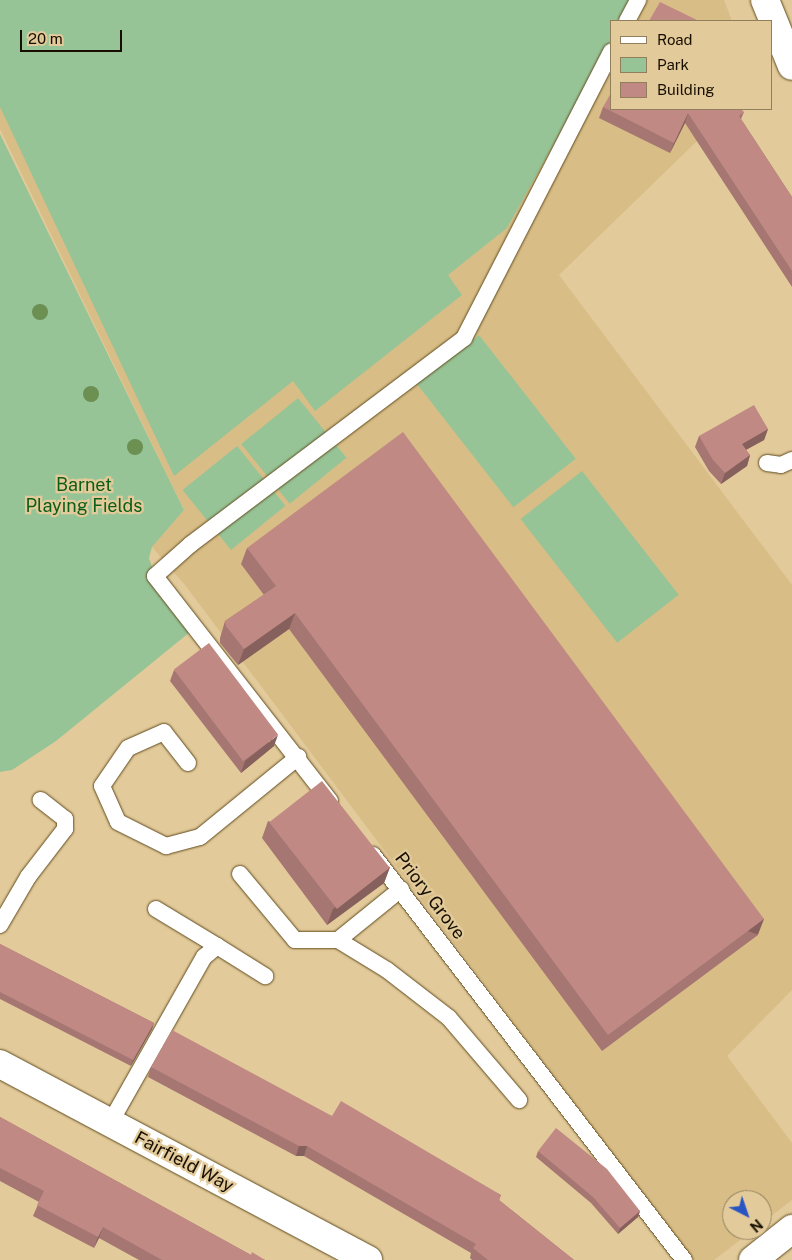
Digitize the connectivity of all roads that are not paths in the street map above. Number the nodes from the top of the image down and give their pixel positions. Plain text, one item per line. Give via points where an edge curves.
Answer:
1 (638, 0) edge
2 (765, 0) edge
3 (628, 20) edge
4 (610, 54) edge
5 (792, 66) edge
6 (792, 460) edge
7 (767, 463) dead end
8 (298, 758) junction
9 (188, 763) dead end
10 (41, 800) dead end
11 (339, 812) edge
12 (364, 843) edge
13 (240, 874) dead end
14 (401, 889) junction
15 (156, 909) dead end
16 (0, 926) edge
17 (338, 940) junction
18 (217, 946) junction
19 (265, 976) dead end
20 (0, 1064) edge
21 (519, 1100) dead end
22 (110, 1123) junction
23 (792, 1229) edge
24 (368, 1260) edge
25 (684, 1260) edge
26 (753, 1260) edge

1 - 3 lane
2 - 5 street
4 - 8 lane via 464,338 155,576
6 - 7 lane via 781,465
8 - 9 lane via 200,837 166,846 118,822 102,786 128,748 164,732
8 - 11 lane
10 - 16 lane via 65,819 65,829 28,877
12 - 14 lane, Priory Grove
13 - 17 lane via 295,940
14 - 17 lane
14 - 25 lane, Priory Grove via 555,1096
15 - 18 lane
17 - 21 lane via 387,970 449,1018
18 - 19 lane
18 - 22 lane via 204,956
20 - 22 street, Fairfield Way
22 - 24 street, Fairfield Way
23 - 26 street

